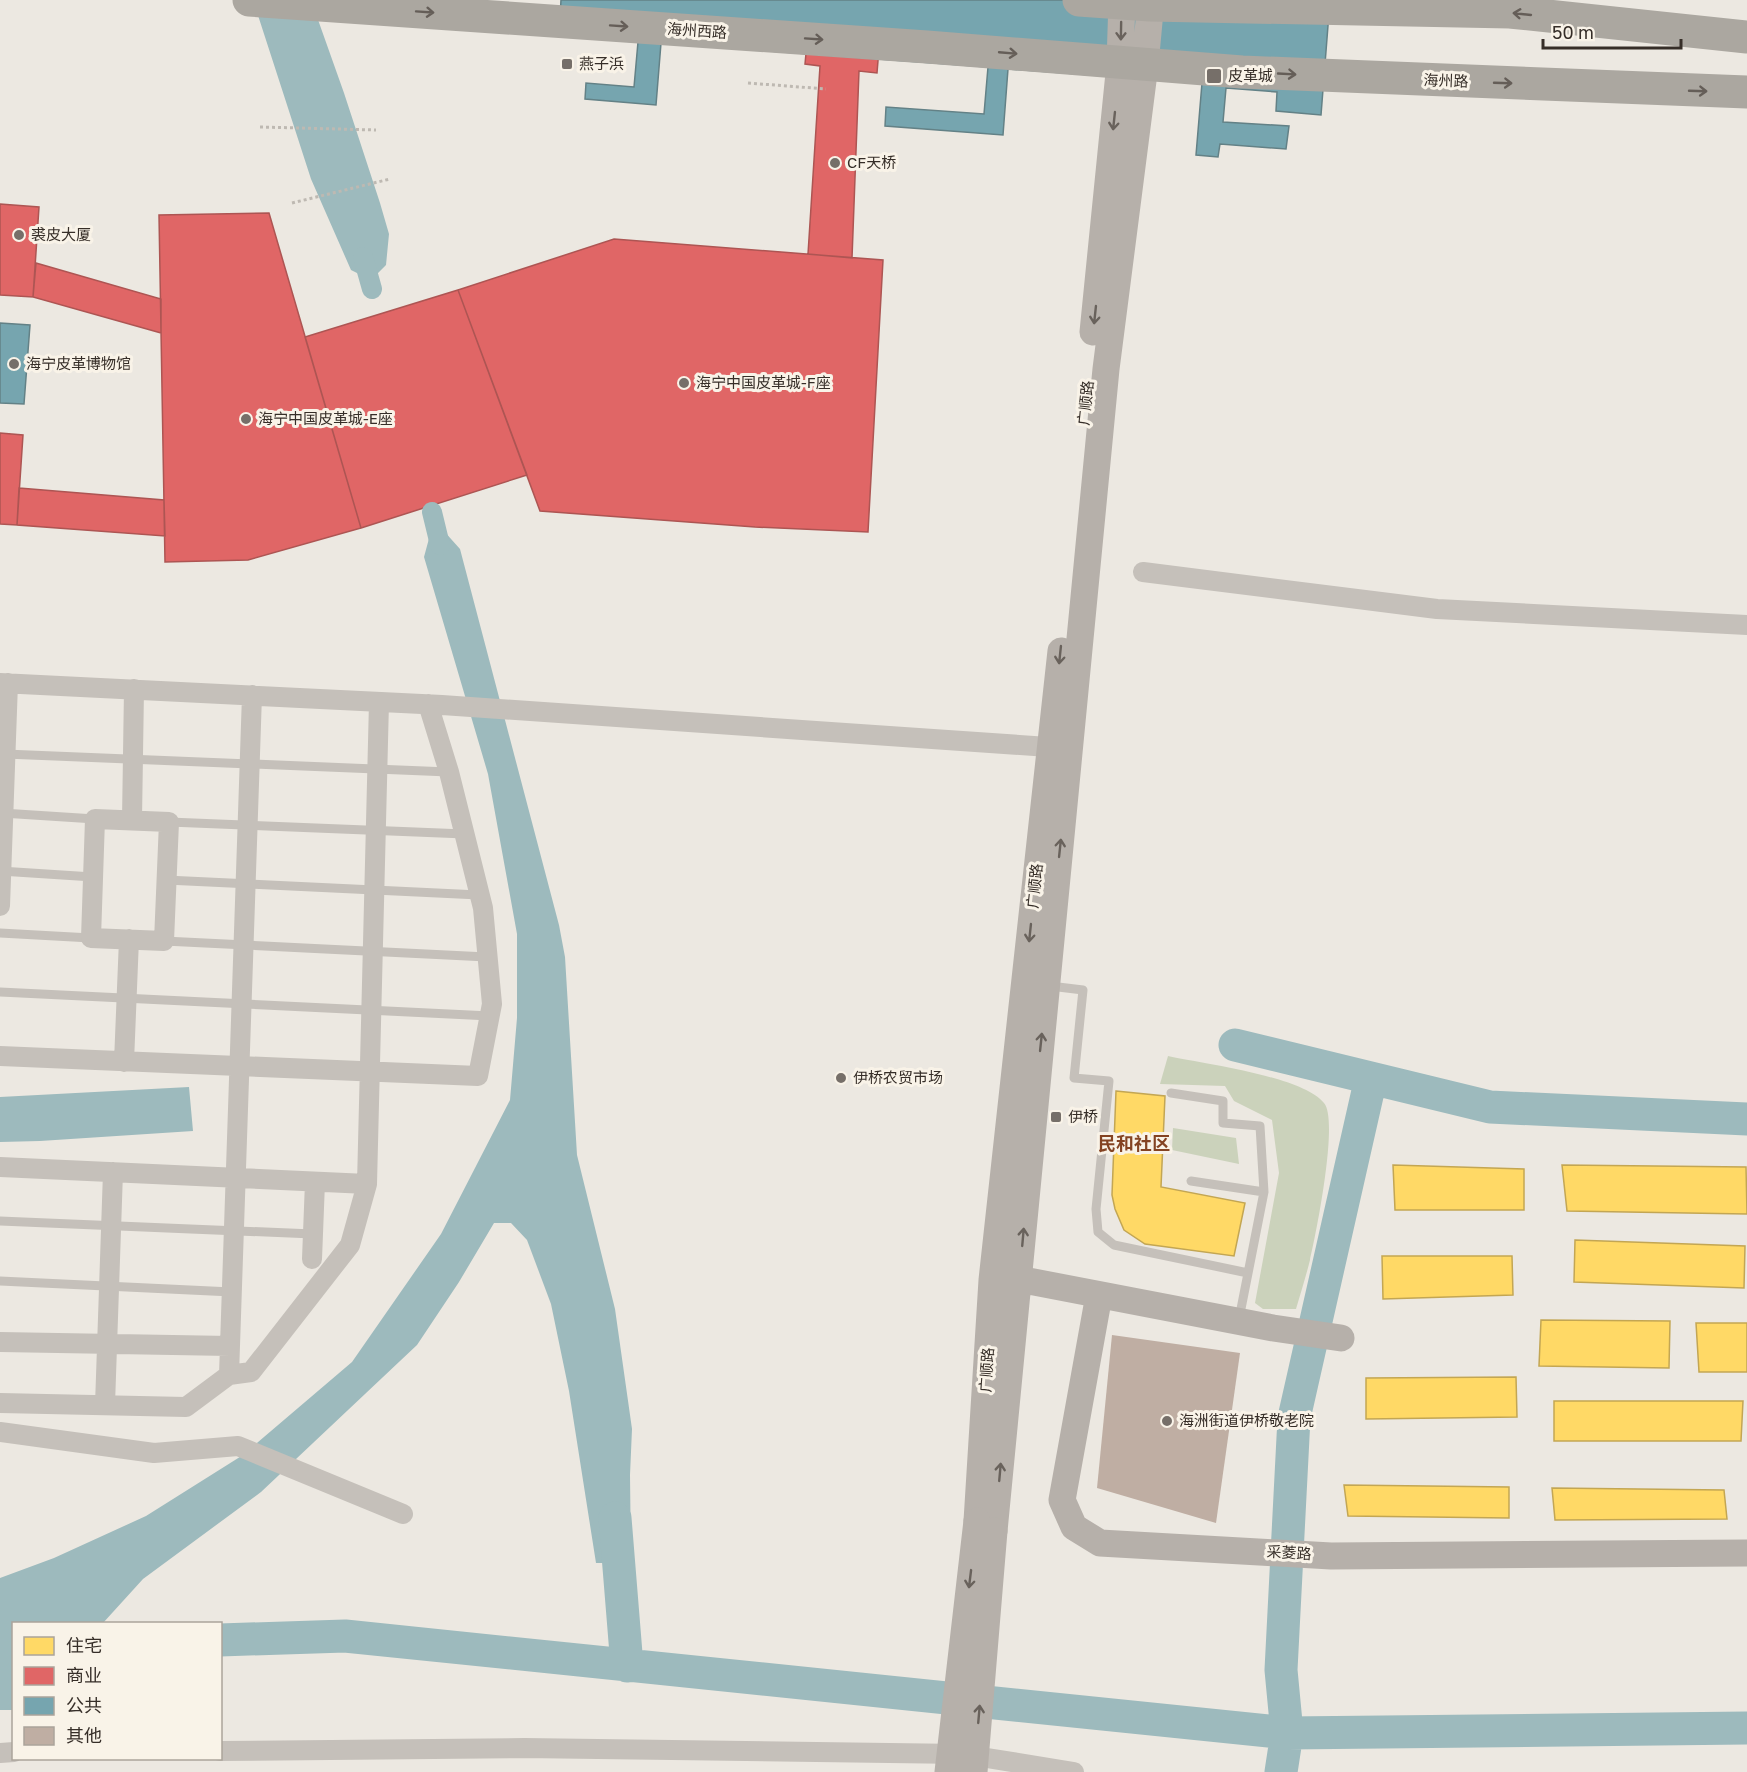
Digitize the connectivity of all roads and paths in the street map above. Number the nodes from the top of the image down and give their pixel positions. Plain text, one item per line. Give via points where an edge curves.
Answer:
1 (249, 0) edge
2 (1079, 0) edge
3 (1136, 2) edge
4 (1747, 37) edge
5 (1133, 64) junction
6 (748, 83) dead end
7 (826, 89) dead end
8 (1747, 92) edge
9 (260, 127) dead end
10 (376, 130) dead end
11 (390, 179) dead end
12 (292, 203) dead end
13 (1143, 572) dead end
14 (1747, 625) edge
15 (4, 683) edge
16 (134, 689) junction
17 (252, 695) junction
18 (379, 702) junction
19 (435, 704) junction
20 (1060, 748) junction
21 (3, 754) edge
22 (133, 759) junction
23 (250, 764) junction
24 (377, 770) junction
25 (449, 772) junction
26 (2, 813) edge
27 (95, 819) junction
28 (132, 820) junction
29 (168, 822) junction
30 (248, 825) junction
31 (376, 831) junction
32 (465, 834) junction
33 (1, 871) edge
34 (93, 877) junction
35 (166, 880) junction
36 (246, 884) junction
37 (374, 890) junction
38 (479, 894) junction
39 (0, 906) edge
40 (0, 933) edge
41 (91, 938) junction
42 (129, 939) junction
43 (164, 941) junction
44 (244, 945) junction
45 (373, 951) junction
46 (488, 957) junction
47 (1036, 984) junction
48 (0, 992) edge
49 (127, 998) junction
50 (242, 1004) junction
51 (371, 1010) junction
52 (490, 1016) junction
53 (0, 1056) edge
54 (124, 1062) junction
55 (240, 1066) junction
56 (370, 1072) junction
57 (1171, 1093) dead end
58 (0, 1167) edge
59 (112, 1173) junction
60 (236, 1178) junction
61 (1191, 1181) dead end
62 (315, 1182) junction
63 (367, 1184) junction
64 (1264, 1192) junction
65 (0, 1221) edge
66 (111, 1226) junction
67 (234, 1231) junction
68 (313, 1234) junction
69 (312, 1259) dead end
70 (1248, 1273) junction
71 (1018, 1279) junction
72 (0, 1281) edge
73 (109, 1286) junction
74 (232, 1292) junction
75 (1099, 1295) junction
76 (1239, 1321) junction
77 (1341, 1338) dead end
78 (0, 1342) edge
79 (107, 1343) junction
80 (230, 1346) junction
81 (229, 1375) junction
82 (0, 1403) edge
83 (105, 1405) junction
84 (0, 1432) edge
85 (403, 1514) dead end
86 (986, 1526) junction
87 (1747, 1553) edge
88 (222, 1751) edge
89 (948, 1772) edge
90 (974, 1772) edge
91 (1074, 1772) edge

1 -> 5 highway, 海州西路
2 - 3 highway
4 -> 3 highway via 1510,12
3 - 5 main road, 广顺路
5 -> 8 highway, 海州路
5 - 20 main road, 广顺路 via 1106,369
6 - 7 path
9 - 10 path
11 - 12 path
13 - 14 street via 1437,609
15 - 16 street
15 - 21 street
16 - 17 street
16 - 22 street
17 - 18 street
17 - 23 street
18 - 19 street
18 - 24 street
19 - 20 street
19 - 25 street
20 - 47 main road, 广顺路
21 - 22 lane
21 - 26 street
22 - 23 lane
22 - 28 street
23 - 24 lane
23 - 30 street
24 - 25 lane
24 - 31 street
25 - 32 street
26 - 27 lane
26 - 33 street
27 - 28 street
27 - 34 street
28 - 29 street
29 - 30 lane
29 - 35 street
30 - 31 lane
30 - 36 street
31 - 32 lane
31 - 37 street
32 - 38 street
33 - 34 lane
33 - 39 street
34 - 41 street
35 - 36 lane
35 - 43 street
36 - 37 lane
36 - 44 street
37 - 38 lane
37 - 45 street
38 - 46 street
40 - 41 lane
41 - 42 street
42 - 43 street
42 - 49 street
43 - 44 lane
44 - 45 lane
44 - 50 street
45 - 46 lane
45 - 51 street
46 - 52 street
47 - 70 lane via 1083,990 1074,1078 1109,1081 1096,1209 1098,1232 1114,1245
71 -> 47 main road, 广顺路
47 - 86 main road, 广顺路 via 992,1280
48 - 49 lane
49 - 50 lane
49 - 54 street
50 - 51 lane
50 - 55 street
51 - 52 lane
51 - 56 street
52 - 56 street via 478,1076
53 - 54 street
54 - 55 street
55 - 56 street
55 - 60 street
56 - 63 street
57 - 64 lane via 1223,1101 1223,1123 1260,1126
58 - 59 street
59 - 60 street
59 - 66 street
60 - 62 street
60 - 67 street
61 - 64 lane
62 - 63 street
62 - 68 street
63 - 81 street via 350,1245 251,1372
64 - 70 lane
65 - 66 lane
66 - 67 lane
66 - 73 street
67 - 68 lane
67 - 74 street
68 - 69 street
70 - 76 lane
71 - 75 main road
86 -> 71 main road, 广顺路
72 - 73 lane
73 - 74 lane
73 - 79 street
74 - 80 street
75 - 76 main road
75 - 87 main road, 采菱路 via 1062,1500 1074,1527 1100,1544 1331,1556
76 - 77 main road
78 - 79 street
79 - 80 street
79 - 83 street
80 - 81 street
81 - 83 street via 186,1407
82 - 83 street
84 - 85 street via 154,1453 238,1446
86 -> 89 main road, 广顺路, bridge
90 -> 86 main road, bridge
88 - 91 street via 524,1748 962,1754

